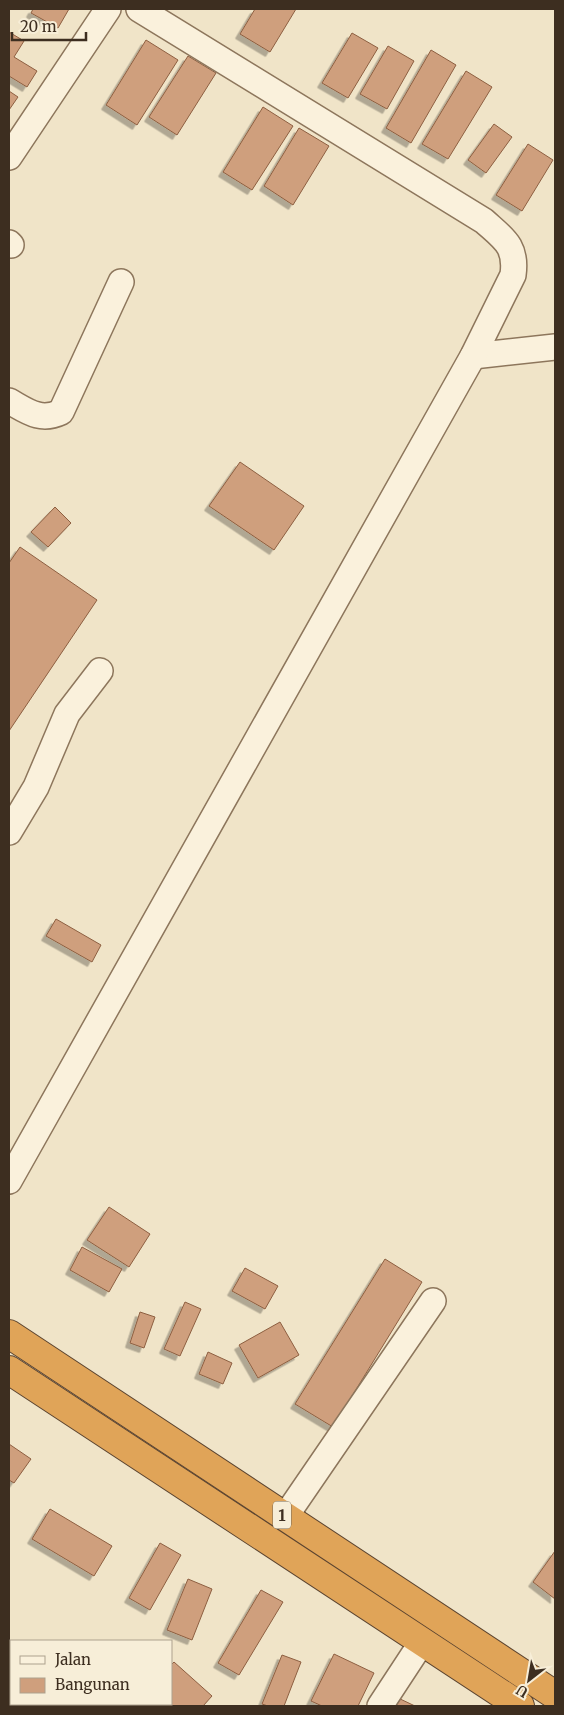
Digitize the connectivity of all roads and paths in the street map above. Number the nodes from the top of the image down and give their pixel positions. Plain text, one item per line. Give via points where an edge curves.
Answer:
1 (108, 9) edge
2 (139, 9) edge
3 (9, 156) edge
4 (121, 282) dead end
5 (479, 345) junction
6 (555, 347) edge
7 (9, 401) edge
8 (100, 671) dead end
9 (9, 832) edge
10 (9, 1181) edge
11 (434, 1301) dead end
12 (9, 1334) edge
13 (9, 1370) edge
14 (227, 1479) junction
15 (212, 1504) junction
16 (284, 1517) junction
17 (422, 1642) junction
18 (555, 1695) edge
19 (380, 1706) edge
20 (520, 1706) edge

1 - 3 street
2 - 5 street via 484,221 498,233 513,250 513,275
4 - 7 street via 61,412 50,417 33,414
5 - 6 street
5 - 10 street
8 - 9 street via 67,714 36,787
11 - 16 street
12 - 14 highway, 1
13 - 15 highway, 1
14 - 15 highway
14 - 16 highway, 1
15 - 17 highway, 1
16 - 18 highway, 1
17 - 19 street
17 - 20 highway, 1

